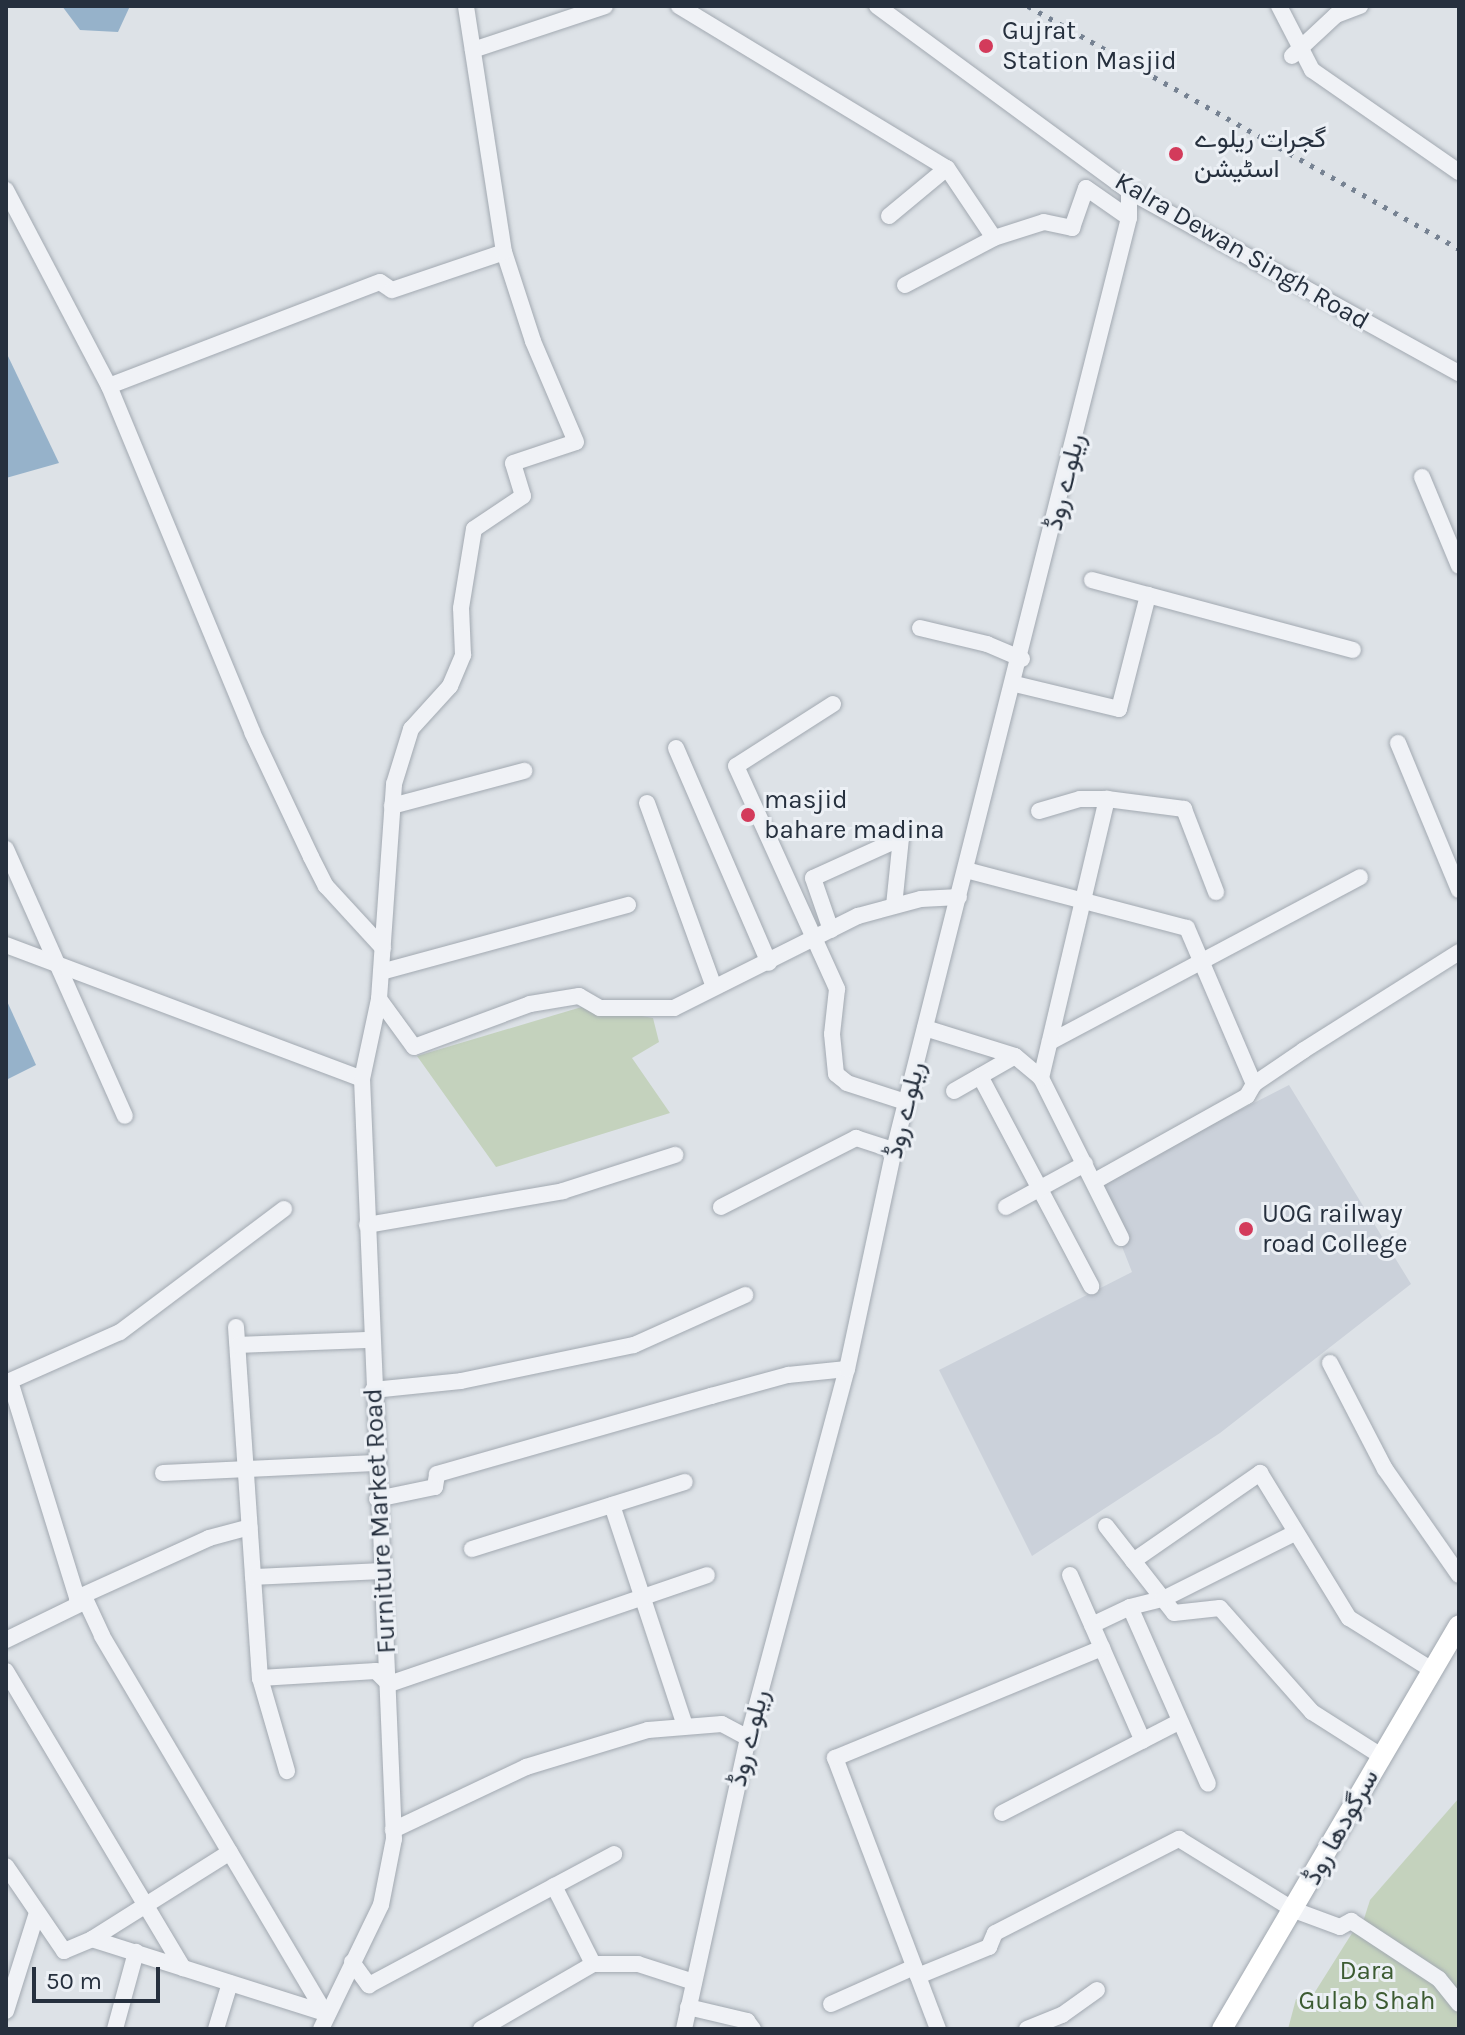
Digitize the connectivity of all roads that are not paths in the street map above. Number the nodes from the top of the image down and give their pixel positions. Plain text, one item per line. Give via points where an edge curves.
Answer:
1 (466, 6) edge
2 (605, 6) edge
3 (679, 6) edge
4 (877, 6) edge
5 (1279, 6) edge
6 (1360, 6) edge
7 (473, 50) junction
8 (1296, 52) junction
9 (947, 168) junction
10 (1459, 172) edge
11 (6, 190) edge
12 (1129, 191) junction
13 (889, 216) dead end
14 (1129, 218) junction
15 (994, 238) junction
16 (504, 252) junction
17 (905, 285) dead end
18 (1459, 373) edge
19 (109, 386) junction
20 (1422, 477) dead end
21 (1459, 566) edge
22 (1092, 580) dead end
23 (1148, 595) junction
24 (920, 628) dead end
25 (1353, 650) dead end
26 (1022, 659) junction
27 (1015, 684) junction
28 (833, 704) dead end
29 (1398, 743) dead end
30 (676, 748) dead end
31 (524, 771) dead end
32 (1107, 799) junction
33 (647, 803) dead end
34 (392, 806) junction
35 (1039, 811) dead end
36 (6, 849) edge
37 (966, 870) junction
38 (1360, 877) dead end
39 (1459, 890) edge
40 (1216, 892) dead end
41 (959, 897) junction
42 (1082, 902) junction
43 (628, 905) dead end
44 (894, 906) junction
45 (831, 930) junction
46 (812, 940) junction
47 (6, 945) edge
48 (383, 948) junction
49 (1459, 952) edge
50 (1201, 962) junction
51 (769, 963) junction
52 (58, 964) junction
53 (381, 972) junction
54 (714, 987) junction
55 (379, 999) junction
56 (925, 1028) junction
57 (1050, 1042) junction
58 (1015, 1056) junction
59 (980, 1076) junction
60 (1041, 1078) junction
61 (362, 1079) junction
62 (1254, 1084) junction
63 (954, 1091) dead end
64 (906, 1102) junction
65 (125, 1116) dead end
66 (894, 1150) junction
67 (675, 1155) dead end
68 (1085, 1164) junction
69 (1095, 1181) junction
70 (1040, 1189) junction
71 (721, 1207) dead end
72 (1006, 1207) dead end
73 (284, 1209) dead end
74 (367, 1225) junction
75 (1121, 1238) dead end
76 (1091, 1286) dead end
77 (745, 1295) dead end
78 (236, 1327) dead end
79 (371, 1340) junction
80 (238, 1345) junction
81 (1330, 1363) dead end
82 (847, 1369) junction
83 (373, 1390) junction
84 (375, 1463) junction
85 (246, 1468) junction
86 (163, 1473) dead end
87 (685, 1482) dead end
88 (377, 1499) junction
89 (612, 1505) junction
90 (1106, 1526) dead end
91 (250, 1527) junction
92 (1295, 1533) junction
93 (472, 1549) dead end
94 (1133, 1561) junction
95 (380, 1571) junction
96 (707, 1575) dead end
97 (1070, 1575) dead end
98 (1459, 1575) edge
99 (253, 1577) junction
100 (641, 1597) junction
101 (1163, 1599) junction
102 (81, 1600) junction
103 (1130, 1607) junction
104 (1092, 1625) junction
105 (1459, 1625) edge
106 (6, 1640) edge
107 (1102, 1648) junction
108 (1432, 1670) junction
109 (6, 1671) edge
110 (260, 1678) junction
111 (389, 1684) junction
112 (1180, 1721) junction
113 (685, 1726) junction
114 (748, 1738) junction
115 (1143, 1741) junction
116 (1381, 1756) junction
117 (287, 1771) dead end
118 (1208, 1784) dead end
119 (1002, 1813) dead end
120 (393, 1830) junction
121 (230, 1852) junction
122 (614, 1854) dead end
123 (6, 1866) edge
124 (554, 1886) junction
125 (144, 1905) junction
126 (1294, 1910) junction
127 (36, 1916) junction
128 (92, 1939) junction
129 (136, 1952) junction
130 (352, 1962) junction
131 (593, 1964) junction
132 (183, 1968) junction
133 (916, 1972) junction
134 (694, 1982) junction
135 (230, 1983) junction
136 (1097, 1990) dead end
137 (831, 2004) dead end
138 (1459, 2004) edge
139 (688, 2007) junction
140 (6, 2011) edge
141 (323, 2021) edge
142 (115, 2029) edge
143 (216, 2029) edge
144 (481, 2029) edge
145 (684, 2029) edge
146 (753, 2029) edge
147 (938, 2029) edge
148 (1027, 2029) edge
149 (1222, 2029) edge

1 - 7 street, Furniture Market Road
2 - 7 street
3 - 9 street
4 - 12 street, Kalra Dewan Singh Road
5 - 8 street
6 - 8 street via 1336,15
7 - 16 street, Furniture Market Road
8 - 10 street via 1312,70
9 - 13 street
9 - 15 street
11 - 19 street
12 - 14 street, ریلوے روڈ
12 - 18 street, Kalra Dewan Singh Road
14 - 15 street via 1086,188 1072,228 1044,222
14 - 26 street, ریلوے روڈ
15 - 17 street
16 - 19 street via 392,290 380,282
16 - 34 street, Furniture Market Road via 533,341 576,442 513,463 523,496 474,529 461,608 463,655 450,686 411,729
19 - 48 street via 252,732 311,857 326,886
20 - 21 street
22 - 23 street
23 - 25 street
23 - 27 street via 1119,709
24 - 26 street via 987,644
26 - 27 street, ریلوے روڈ
27 - 37 street, ریلوے روڈ
28 - 46 street via 736,766
29 - 39 street
30 - 51 street
31 - 34 street
32 - 35 street via 1080,799
32 - 40 street via 1184,809
32 - 42 street
33 - 54 street
34 - 48 street, Furniture Market Road
36 - 52 street
37 - 41 street, ریلوے روڈ
37 - 42 street
38 - 50 street
41 - 44 street
41 - 56 street, ریلوے روڈ
42 - 50 street via 1187,928
42 - 57 street
43 - 53 street
44 - 45 street
44 - 45 street via 901,838 813,878
45 - 46 street
46 - 51 street
46 - 64 street via 837,989 832,1034 836,1074 847,1083
47 - 52 street
48 - 53 street, Furniture Market Road
49 - 62 street
50 - 57 street
50 - 62 street
51 - 54 street
52 - 61 street
52 - 65 street
53 - 55 street, Furniture Market Road
54 - 55 street via 660,1009 600,1008 579,996 530,1004 414,1047
55 - 61 street, Furniture Market Road
56 - 58 street
56 - 64 street, ریلوے روڈ
57 - 60 street
58 - 59 street
58 - 60 street
59 - 63 street
59 - 70 street
60 - 68 street
61 - 74 street, Furniture Market Road
62 - 69 street via 1247,1096
64 - 66 street, ریلوے روڈ
66 - 71 street via 856,1138
66 - 82 street, ریلوے روڈ
67 - 74 street via 563,1191
68 - 69 street
68 - 70 street
69 - 75 street
70 - 72 street
70 - 76 street
73 - 102 street via 120,1332 10,1381
74 - 79 street, Furniture Market Road
77 - 83 street via 634,1345 461,1381
78 - 80 street
79 - 80 street
79 - 83 street, Furniture Market Road
80 - 85 street
81 - 98 street via 1385,1469
82 - 88 street via 757,1384 437,1474 435,1487
82 - 114 street, ریلوے روڈ
83 - 84 street, Furniture Market Road
84 - 85 street
84 - 88 street, Furniture Market Road
85 - 86 street
85 - 91 street
87 - 89 street
88 - 95 street, Furniture Market Road
89 - 93 street
89 - 100 street
90 - 94 street
91 - 99 street
91 - 102 street via 209,1538
92 - 94 street via 1260,1473
92 - 101 street
92 - 108 street via 1349,1618
94 - 101 street
95 - 99 street
95 - 111 street, Furniture Market Road
96 - 100 street
97 - 104 street
99 - 110 street
100 - 111 street
100 - 113 street
101 - 103 street
101 - 116 street via 1174,1613 1223,1610 1312,1712
102 - 106 street
102 - 121 street
103 - 104 street
103 - 112 street
104 - 107 street
105 - 108 main road, سرگودھا روڈ
107 - 115 street
107 - 133 street via 835,1758
108 - 116 main road, سرگودھا روڈ
109 - 125 street
110 - 111 street via 376,1671
110 - 117 street
111 - 120 street, Furniture Market Road
112 - 115 street
112 - 118 street
113 - 114 street via 722,1724
113 - 120 street via 648,1730 526,1767
114 - 134 street, ریلوے روڈ
115 - 119 street
116 - 126 main road, سرگودھا روڈ
120 - 130 street, Furniture Market Road via 381,1905
121 - 125 street
121 - 141 street
122 - 124 street
123 - 127 street
124 - 130 street via 369,1985
124 - 131 street
125 - 128 street
125 - 132 street
126 - 133 street via 1179,1839 995,1933 989,1947
126 - 138 street via 1340,1927 1351,1921 1439,1979
126 - 149 main road, سرگودھا روڈ
127 - 128 street via 64,1951
127 - 140 street
128 - 129 street
129 - 132 street
129 - 142 street
130 - 141 street, Furniture Market Road
131 - 134 street via 638,1964
131 - 144 street
132 - 135 street
133 - 137 street
133 - 147 street
134 - 139 street, ریلوے روڈ
135 - 141 street
135 - 143 street
136 - 148 street via 1062,2015
139 - 145 street, ریلوے روڈ
139 - 146 street via 747,2021

